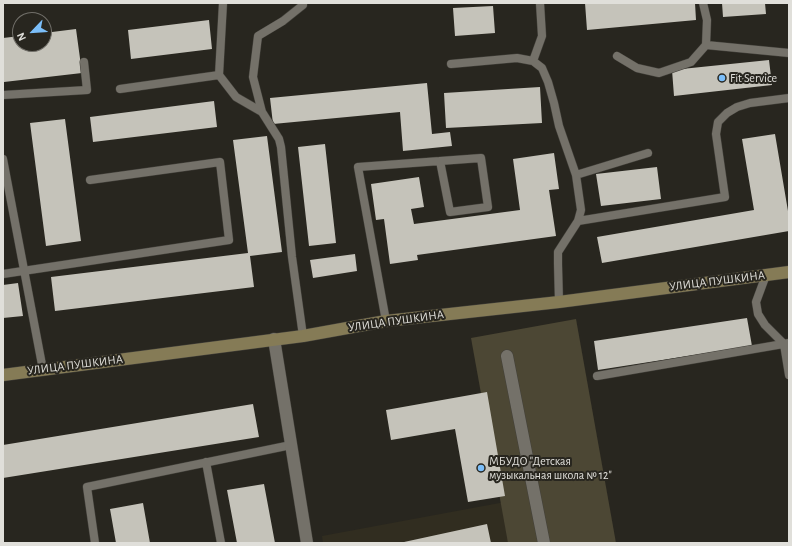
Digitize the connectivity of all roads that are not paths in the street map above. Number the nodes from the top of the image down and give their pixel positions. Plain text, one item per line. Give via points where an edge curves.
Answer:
1 (223, 3) edge
2 (303, 3) edge
3 (540, 3) edge
4 (703, 3) edge
5 (706, 45) junction
6 (789, 53) edge
7 (617, 56) dead end
8 (533, 61) junction
9 (84, 62) dead end
10 (451, 64) dead end
11 (219, 75) junction
12 (120, 89) dead end
13 (3, 95) edge
14 (789, 98) edge
15 (262, 112) junction
16 (648, 153) dead end
17 (3, 159) edge
18 (440, 161) junction
19 (576, 174) junction
20 (90, 180) dead end
21 (6, 191) edge
22 (578, 221) junction
23 (25, 272) junction
24 (789, 272) edge
25 (3, 274) edge
26 (766, 275) junction
27 (559, 302) junction
28 (386, 321) junction
29 (302, 336) junction
30 (274, 339) junction
31 (786, 344) edge
32 (507, 356) dead end
33 (43, 370) junction
34 (3, 375) edge
35 (789, 375) edge
36 (597, 376) dead end
37 (291, 445) junction
38 (206, 462) junction
39 (95, 543) edge
40 (221, 543) edge
41 (307, 543) edge
42 (544, 543) edge

1 - 11 lane
2 - 15 lane via 283,21 258,36 253,77
3 - 8 lane via 542,36
4 - 5 lane via 707,20
5 - 6 lane
5 - 7 lane via 691,62 659,73 637,68
8 - 10 lane via 517,58
8 - 19 lane via 542,68 548,82 559,126
9 - 13 lane via 87,90
11 - 12 lane
11 - 15 lane via 236,97
14 - 22 lane via 737,107 718,122 716,134 725,198
15 - 29 lane via 279,139 281,147
16 - 19 lane
17 - 21 lane
18 - 18 lane via 481,158 488,207 450,212
18 - 28 lane via 358,168
19 - 22 lane via 580,210
20 - 23 lane via 220,162 229,240
21 - 23 lane
22 - 27 lane via 558,252
23 - 25 lane
23 - 33 lane
24 - 26 street, УЛИЦА ПУШКИНА
26 - 27 street, УЛИЦА ПУШКИНА
26 - 31 lane via 756,302 758,314 765,325
27 - 28 street, УЛИЦА ПУШКИНА
28 - 29 street, УЛИЦА ПУШКИНА
29 - 30 street, УЛИЦА ПУШКИНА
30 - 33 street, УЛИЦА ПУШКИНА
30 - 37 street
31 - 35 lane
31 - 36 lane
32 - 42 street
33 - 34 street, УЛИЦА ПУШКИНА
37 - 38 lane
37 - 41 street
38 - 39 lane via 87,487
38 - 40 lane

